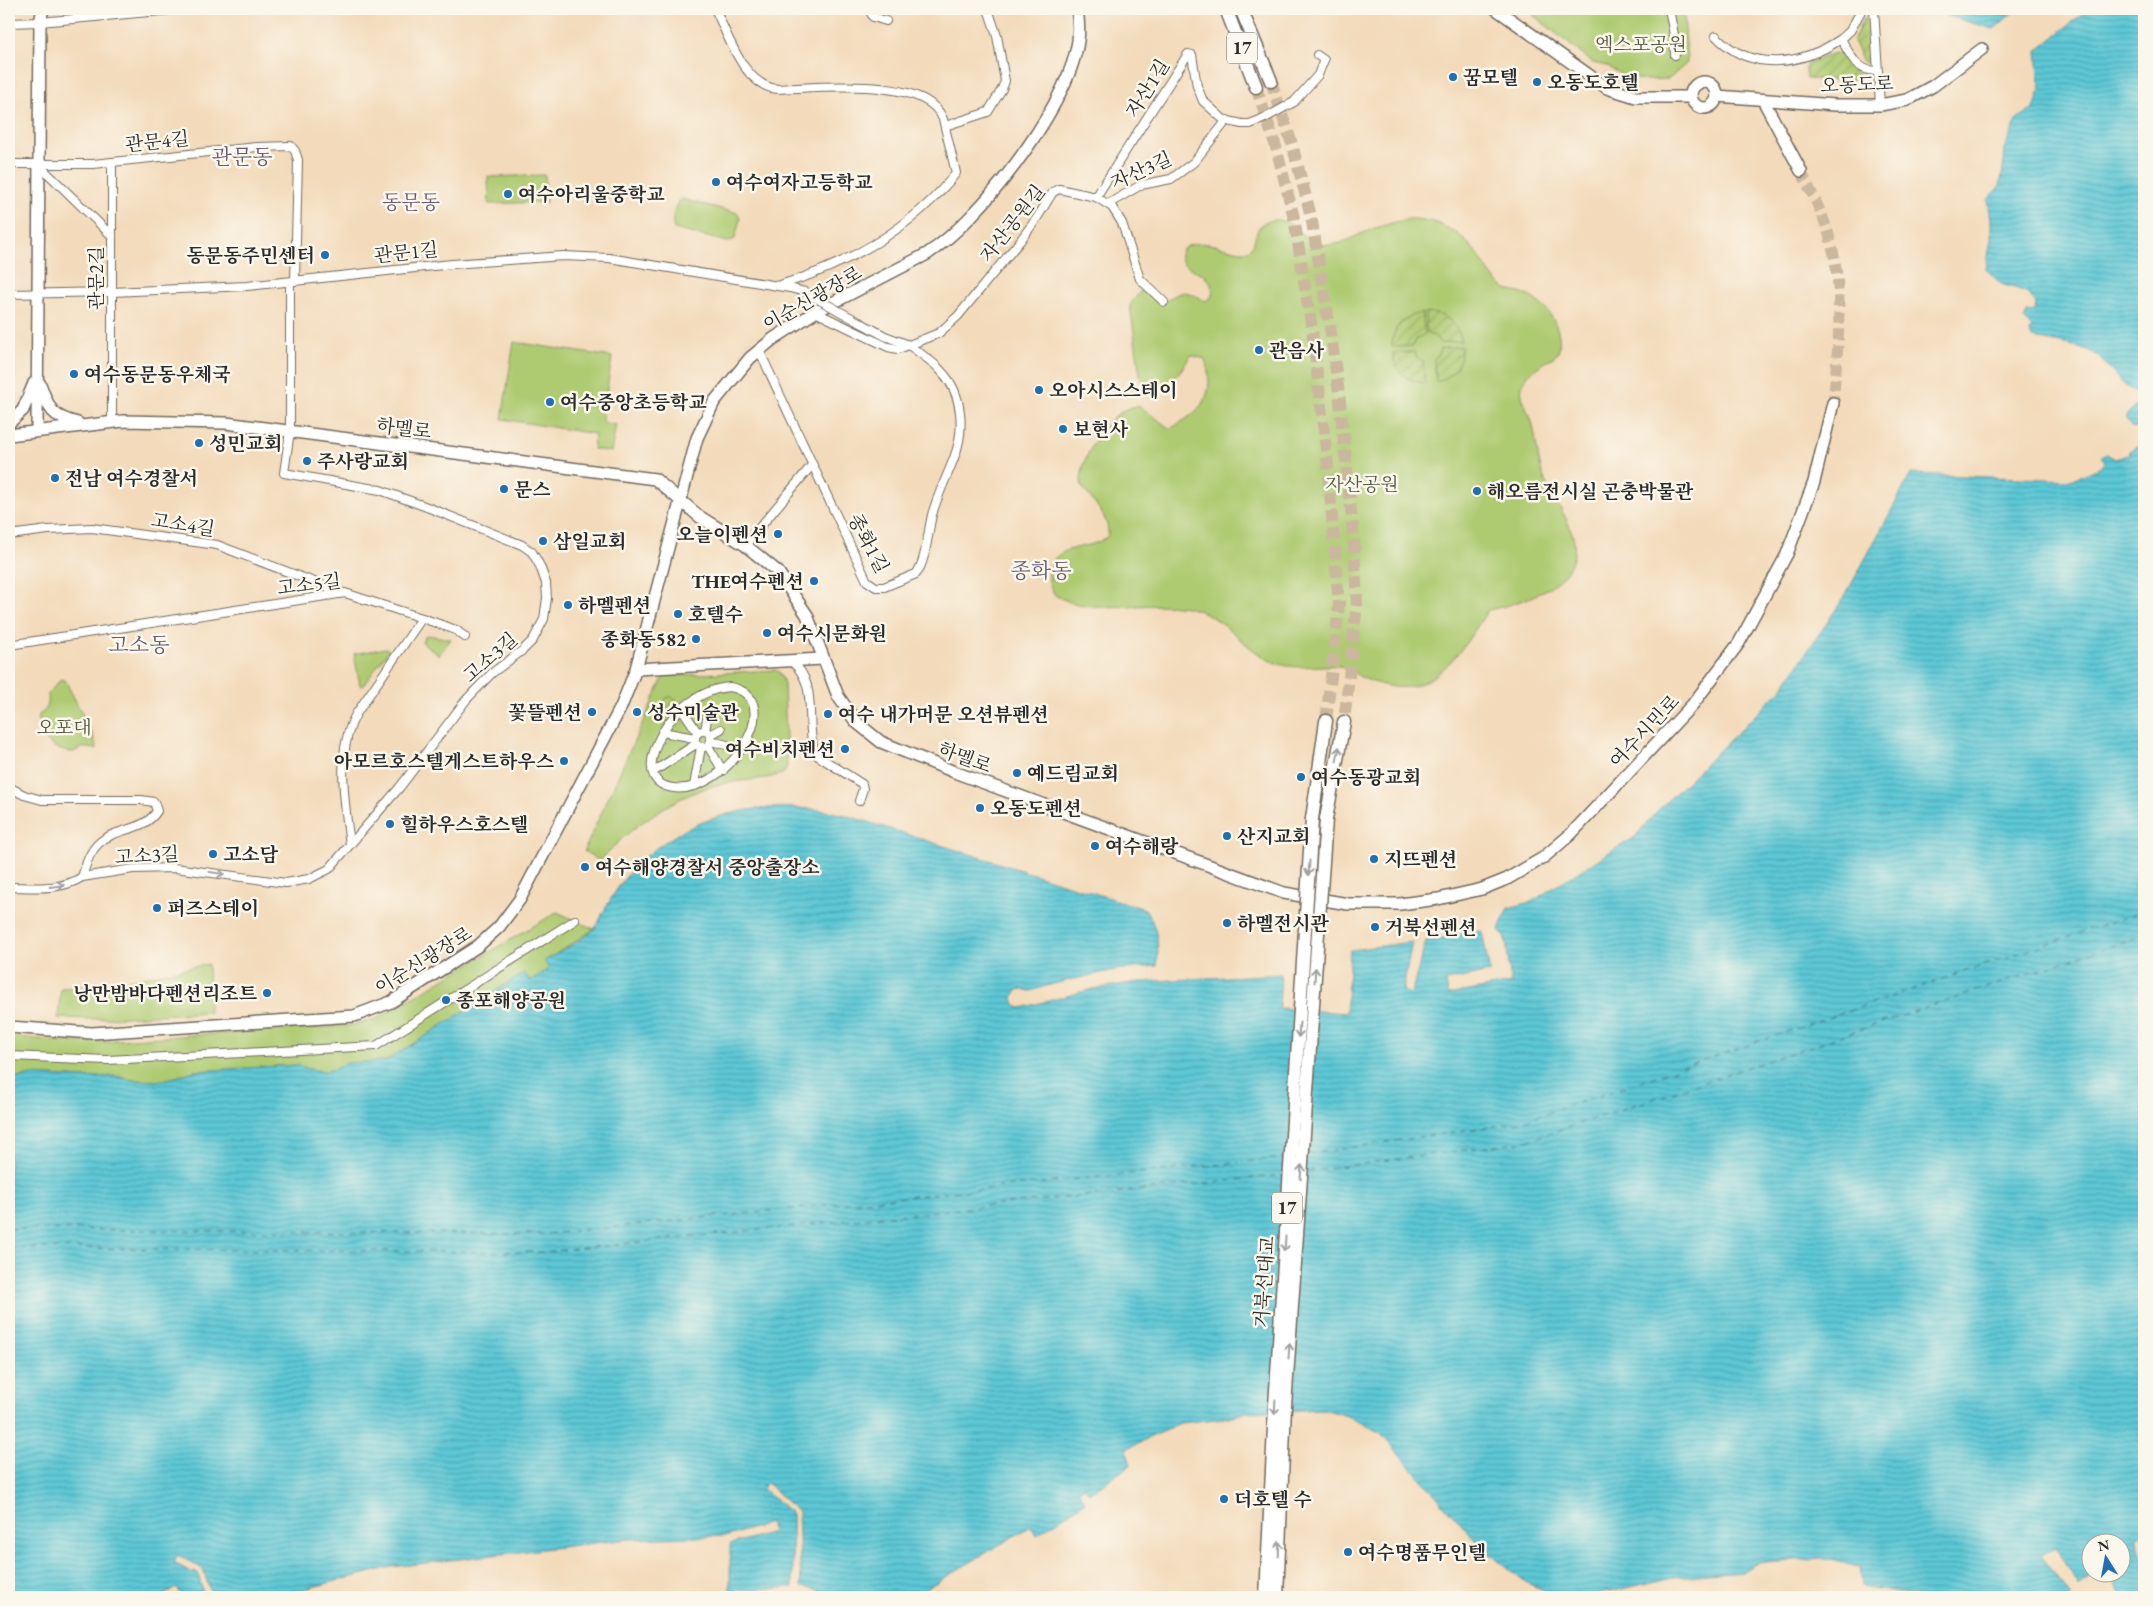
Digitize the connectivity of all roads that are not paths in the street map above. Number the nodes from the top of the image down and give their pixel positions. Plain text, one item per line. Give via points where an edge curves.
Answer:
1 (43, 9) edge
2 (715, 9) edge
3 (868, 9) edge
4 (988, 9) edge
5 (1077, 9) edge
6 (1226, 9) edge
7 (1241, 9) edge
8 (1496, 9) edge
9 (1669, 9) edge
10 (1862, 9) edge
11 (1874, 9) edge
12 (172, 10) edge
13 (886, 21) dead end
14 (40, 22) junction
15 (9, 23) edge
16 (1716, 36) dead end
17 (1841, 39) junction
18 (1982, 49) dead end
19 (1317, 55) dead end
20 (1675, 56) dead end
21 (1878, 72) junction
22 (1271, 81) tunnel mouth
23 (1256, 87) tunnel mouth
24 (1690, 96) junction
25 (1717, 96) junction
26 (1763, 100) junction
27 (1880, 105) junction
28 (1227, 120) junction
29 (945, 126) junction
30 (112, 162) junction
31 (9, 164) edge
32 (39, 165) junction
33 (1802, 171) tunnel mouth
34 (1096, 197) junction
35 (1108, 204) junction
36 (112, 236) junction
37 (293, 281) junction
38 (778, 286) junction
39 (112, 292) junction
40 (9, 294) edge
41 (38, 294) junction
42 (1164, 302) dead end
43 (815, 312) junction
44 (909, 345) junction
45 (758, 350) junction
46 (37, 375) junction
47 (1833, 403) tunnel mouth
48 (112, 422) junction
49 (9, 424) edge
50 (85, 424) junction
51 (290, 430) junction
52 (37, 431) junction
53 (9, 436) edge
54 (812, 465) junction
55 (679, 500) junction
56 (9, 535) edge
57 (745, 545) junction
58 (345, 593) junction
59 (422, 618) junction
60 (465, 637) dead end
61 (9, 645) edge
62 (824, 659) junction
63 (791, 661) junction
64 (636, 669) junction
65 (682, 709) junction
66 (708, 713) dead end
67 (1326, 721) tunnel mouth
68 (1344, 722) tunnel mouth
69 (721, 729) dead end
70 (662, 732) junction
71 (703, 739) junction
72 (743, 749) junction
73 (723, 770) junction
74 (653, 772) junction
75 (9, 786) edge
76 (694, 786) junction
77 (859, 801) dead end
78 (350, 845) junction
79 (82, 878) junction
80 (9, 886) edge
81 (1326, 900) joint
82 (575, 920) dead end
83 (9, 1027) edge
84 (9, 1056) edge
85 (1266, 1597) edge
86 (1277, 1597) edge

1 - 14 street
2 - 29 street via 743,65 763,84 774,89 886,88 905,92 938,110
3 - 13 street via 873,17
4 - 29 street via 998,42 1004,87 988,112
5 - 43 street, 이순신광장로 via 1077,50 1070,73 1017,161 976,212 927,254
6 - 23 main road, 17
7 - 22 main road, 17
8 - 24 street via 1607,88 1636,97
9 - 20 street
10 - 17 street via 1850,31
11 - 21 street
12 - 14 street
14 - 15 street
14 - 32 street
16 - 17 street via 1730,49 1771,62 1809,56
17 - 21 street via 1863,70
18 - 27 street, 오동도로 via 1933,86 1907,100
19 - 28 street, 자산1길 via 1324,60 1320,71 1294,102 1250,124
21 - 27 street
24 - 25 street via 1696,106 1704,108 1712,105
24 - 25 street via 1693,87 1705,82 1713,86
25 - 26 street, 오동도로
26 - 27 street, 오동도로
26 - 33 street
28 - 34 street, 자산1길 via 1201,98 1192,55 1188,54
28 - 35 street, 자산3길 via 1194,162 1178,174 1164,182 1131,189
29 - 38 street via 956,173 932,200 896,230 860,252 828,269
30 - 32 street, 관문4길
30 - 36 street
30 - 37 street, 관문4길 via 292,147 298,158
31 - 32 street, 관문4길
32 - 36 street, 관문2길
32 - 41 street
34 - 35 street, 자산공원길
34 - 44 street, 자산공원길 via 1055,190 1020,242 958,316 939,333
35 - 42 street, 자산공원길 via 1122,223 1140,279
36 - 39 street, 관문2길
37 - 38 street, 관문1길 via 452,264 580,256
37 - 39 street, 관문1길
37 - 51 street, 고소3길
38 - 44 street, 관문1길, bridge via 805,292 885,336
39 - 41 street, 관문1길
39 - 48 street, 관문2길
40 - 41 street, 관문1길
41 - 46 street
43 - 44 street, 자산공원길 via 888,347 898,349
43 - 45 street, 이순신광장로
44 - 54 street, 종화1길 via 946,376 958,400 961,415 955,457 932,514 916,574 884,587 869,584
45 - 54 street, 종화1길
45 - 55 street, 이순신광장로 via 706,416
46 - 49 street via 23,410
46 - 50 street via 52,411 64,420
46 - 52 street
47 - 81 street, 여수시민로 via 1814,482 1787,554 1748,628 1693,704 1571,834 1522,871 1477,891 1400,904 1362,905
48 - 50 street, 하멜로
48 - 51 street, 하멜로 via 149,420
50 - 52 street, 하멜로
51 - 55 street, 하멜로 via 652,478
51 - 78 street, 고소3길 via 284,473 380,490 522,546 535,556 546,583 545,614 533,640 492,673 466,700 400,787
52 - 53 street, 하멜로
54 - 57 street
55 - 57 street, 하멜로 via 700,518
55 - 64 street, 이순신광장로
56 - 58 street, 고소4길 via 92,528 217,545
57 - 62 street, 하멜로 via 774,568 799,601
58 - 59 street, 고소5길
58 - 61 street, 고소5길
59 - 60 street, 고소5길 via 456,630
59 - 78 street via 356,714 348,731 344,767
62 - 63 street
62 - 81 street, 하멜로 via 834,689 849,713 866,732 893,748 1259,885
63 - 64 street
63 - 77 street via 802,671 807,683 815,752 861,783 863,789
64 - 83 street, 이순신광장로 via 620,707 516,905 484,943 391,1002 340,1018 92,1033
65 - 70 street
65 - 71 street
65 - 72 street via 717,689 730,687 741,690 750,700 754,715
66 - 71 street
67 -> 85 main road, 거북선대교 / 17, bridge via 1312,819
86 -> 68 main road, 거북선대교 / 17, bridge via 1285,1406 1326,819
69 - 71 street
70 - 71 street
70 - 74 street via 653,753
71 - 72 street
71 - 73 street
71 - 74 street
71 - 76 street
72 - 73 street
73 - 76 street
74 - 76 street via 659,782 668,787
75 - 79 street via 42,800 154,802 157,811 149,820 111,835 98,844 89,857
79 -> 78 street, 고소3길 via 133,869 175,868 294,883 322,874
80 -> 79 street, 고소3길 via 60,886
82 - 84 street via 376,1046 107,1060

